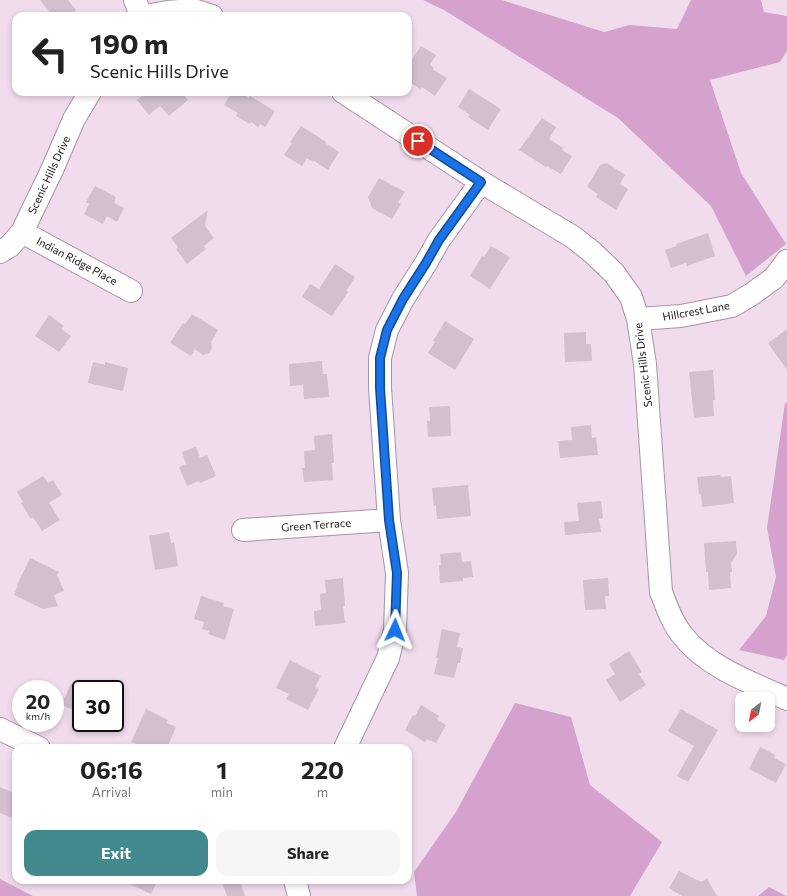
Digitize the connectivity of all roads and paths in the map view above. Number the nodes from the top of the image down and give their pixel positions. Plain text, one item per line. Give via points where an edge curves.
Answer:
1 (135, 0) edge
2 (140, 12) edge
3 (168, 12) edge
4 (199, 12) edge
5 (88, 96) edge
6 (349, 96) edge
7 (481, 182) junction
8 (22, 232) junction
9 (0, 252) edge
10 (787, 261) edge
11 (132, 291) dead end
12 (638, 319) junction
13 (389, 520) junction
14 (243, 530) dead end
15 (787, 699) edge
16 (0, 729) edge
17 (32, 744) edge
18 (347, 744) edge
19 (296, 884) edge
20 (299, 896) edge

1 - 2 street
3 - 4 street
5 - 8 street, Scenic Hills Drive
6 - 7 street, Scenic Hills Drive
7 - 12 street, Scenic Hills Drive via 573,237 592,252 614,273 631,297
7 - 13 street via 439,240 387,330 380,358 380,388
8 - 9 street, Scenic Hills Drive via 10,246
8 - 11 street, Indian Ridge Place
10 - 12 street, Hillcrest Lane via 774,278 732,306 681,316
12 - 15 street, Scenic Hills Drive via 645,364 661,592 682,636 702,656
13 - 14 street, Green Terrace
13 - 18 street via 397,573 395,630 388,658
16 - 17 street
19 - 20 street

